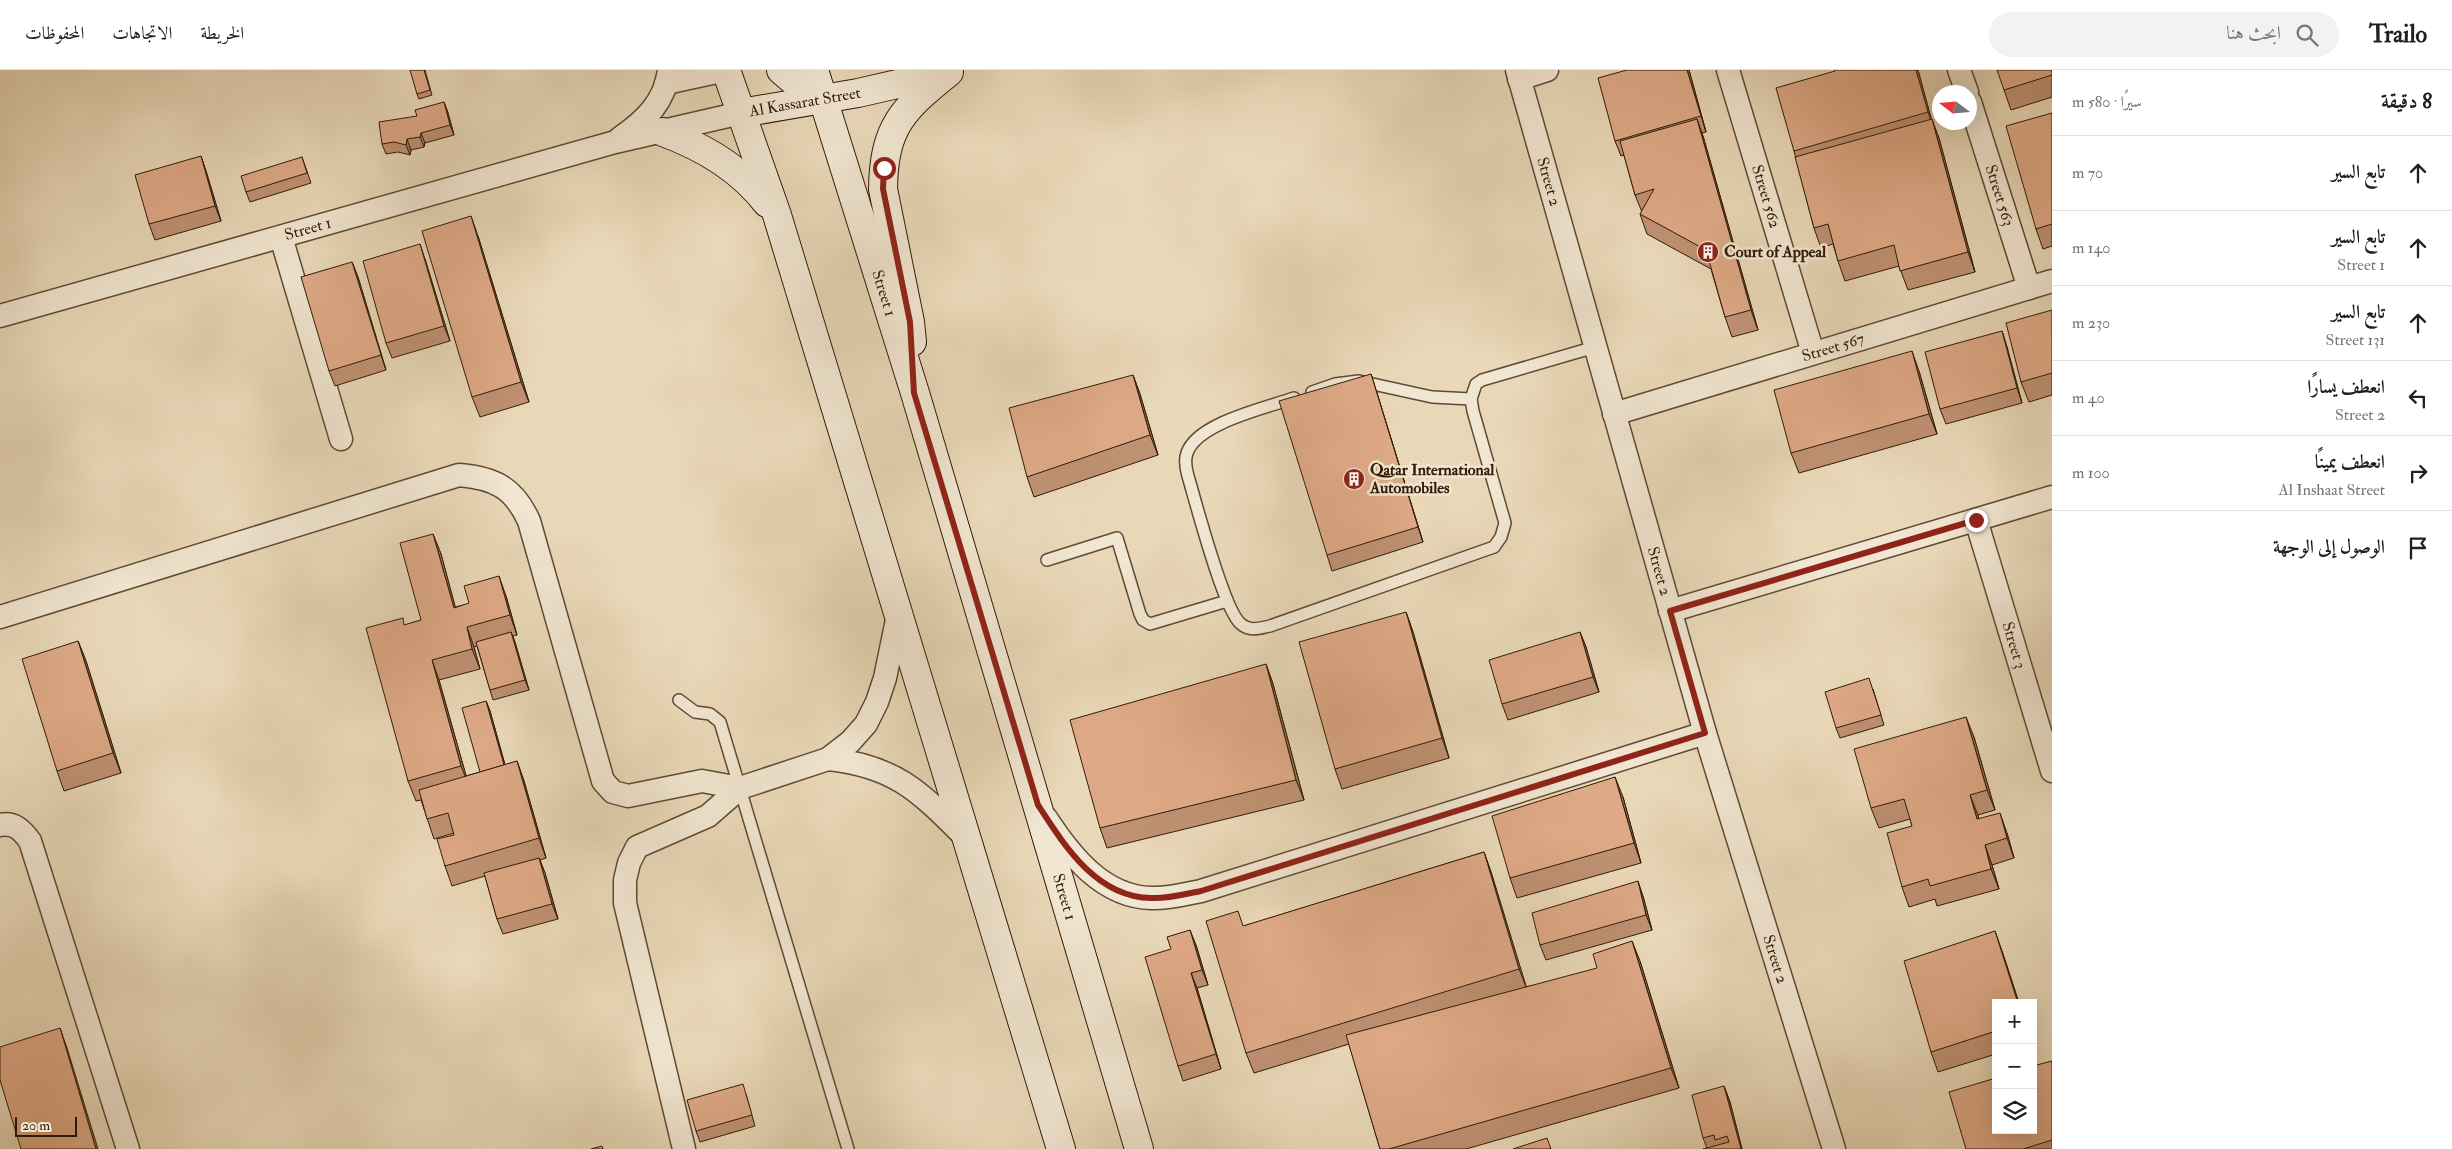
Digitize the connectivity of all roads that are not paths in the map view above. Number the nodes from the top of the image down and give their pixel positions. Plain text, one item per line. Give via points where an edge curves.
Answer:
1 (726, 70) edge
2 (781, 70) edge
3 (814, 70) edge
4 (1547, 70) edge
5 (1728, 70) edge
6 (1959, 70) edge
7 (953, 71) edge
8 (1518, 74) edge
9 (668, 76) edge
10 (1964, 85) edge
11 (822, 100) junction
12 (741, 113) junction
13 (1977, 124) edge
14 (663, 132) junction
15 (615, 142) junction
16 (777, 215) junction
17 (281, 237) junction
18 (2052, 281) edge
19 (2029, 288) junction
20 (0, 316) edge
21 (1595, 347) junction
22 (1813, 353) junction
23 (914, 393) junction
24 (1471, 399) junction
25 (1614, 414) junction
26 (341, 439) dead end
27 (2052, 497) edge
28 (1976, 520) junction
29 (1047, 560) dead end
30 (1227, 601) junction
31 (1670, 611) junction
32 (898, 615) junction
33 (0, 617) edge
34 (679, 700) dead end
35 (1705, 733) junction
36 (828, 759) junction
37 (2052, 771) edge
38 (740, 788) junction
39 (1038, 805) junction
40 (0, 825) edge
41 (964, 836) junction
42 (128, 1149) edge
43 (684, 1149) edge
44 (848, 1149) edge
45 (1061, 1149) edge
46 (1139, 1149) edge
47 (1834, 1149) edge

1 - 9 street
1 - 12 street
2 - 11 street via 808,93
3 - 11 street, Street 1
4 - 8 street
5 - 22 street, Street 562
6 - 10 street
7 - 11 street, Al Kassarat Street
7 - 23 street via 915,100 898,121 888,144 884,168 883,189 910,322
8 - 21 street, Street 2
9 - 15 street, Street 1 via 653,111
11 - 12 street, Al Kassarat Street
11 - 23 street, Street 1
12 - 14 street, Street 1
12 - 16 street
13 - 19 street, Street 563
14 - 15 street, Street 1
14 - 16 street via 715,156 759,192
15 - 17 street, Street 1
16 - 32 street
17 - 20 street, Street 1
17 - 26 street
18 - 19 street, Street 567
19 - 22 street, Street 567
21 - 24 lane via 1482,380 1476,384
21 - 25 street, Street 2
22 - 25 street, Street 567
23 - 39 street, Street 1
24 - 30 lane via 1505,523 1494,548 1256,629 1240,624
24 - 30 lane via 1432,397 1369,382 1346,382 1200,434 1187,453 1185,463
25 - 31 street, Street 2
27 - 28 street
28 - 31 street
28 - 37 street, Street 3
29 - 30 lane via 1117,538 1140,614 1150,624
31 - 35 street, Street 2
32 - 36 street via 886,678 877,702 866,724
32 - 41 street
33 - 38 street via 459,475 478,477 500,486 520,501 529,521 603,781 613,792 628,796 702,781
34 - 38 lane via 695,712 710,714 720,722
35 - 39 street via 1201,891 1171,897 1150,898 1131,894 1089,872 1068,851
35 - 47 street, Street 2
36 - 38 street
36 - 41 street via 855,762 903,780
38 - 43 street via 708,816 637,847 625,880 625,904
38 - 44 lane
39 - 46 street, Street 1
40 - 42 street via 20,828 30,841
41 - 45 street

